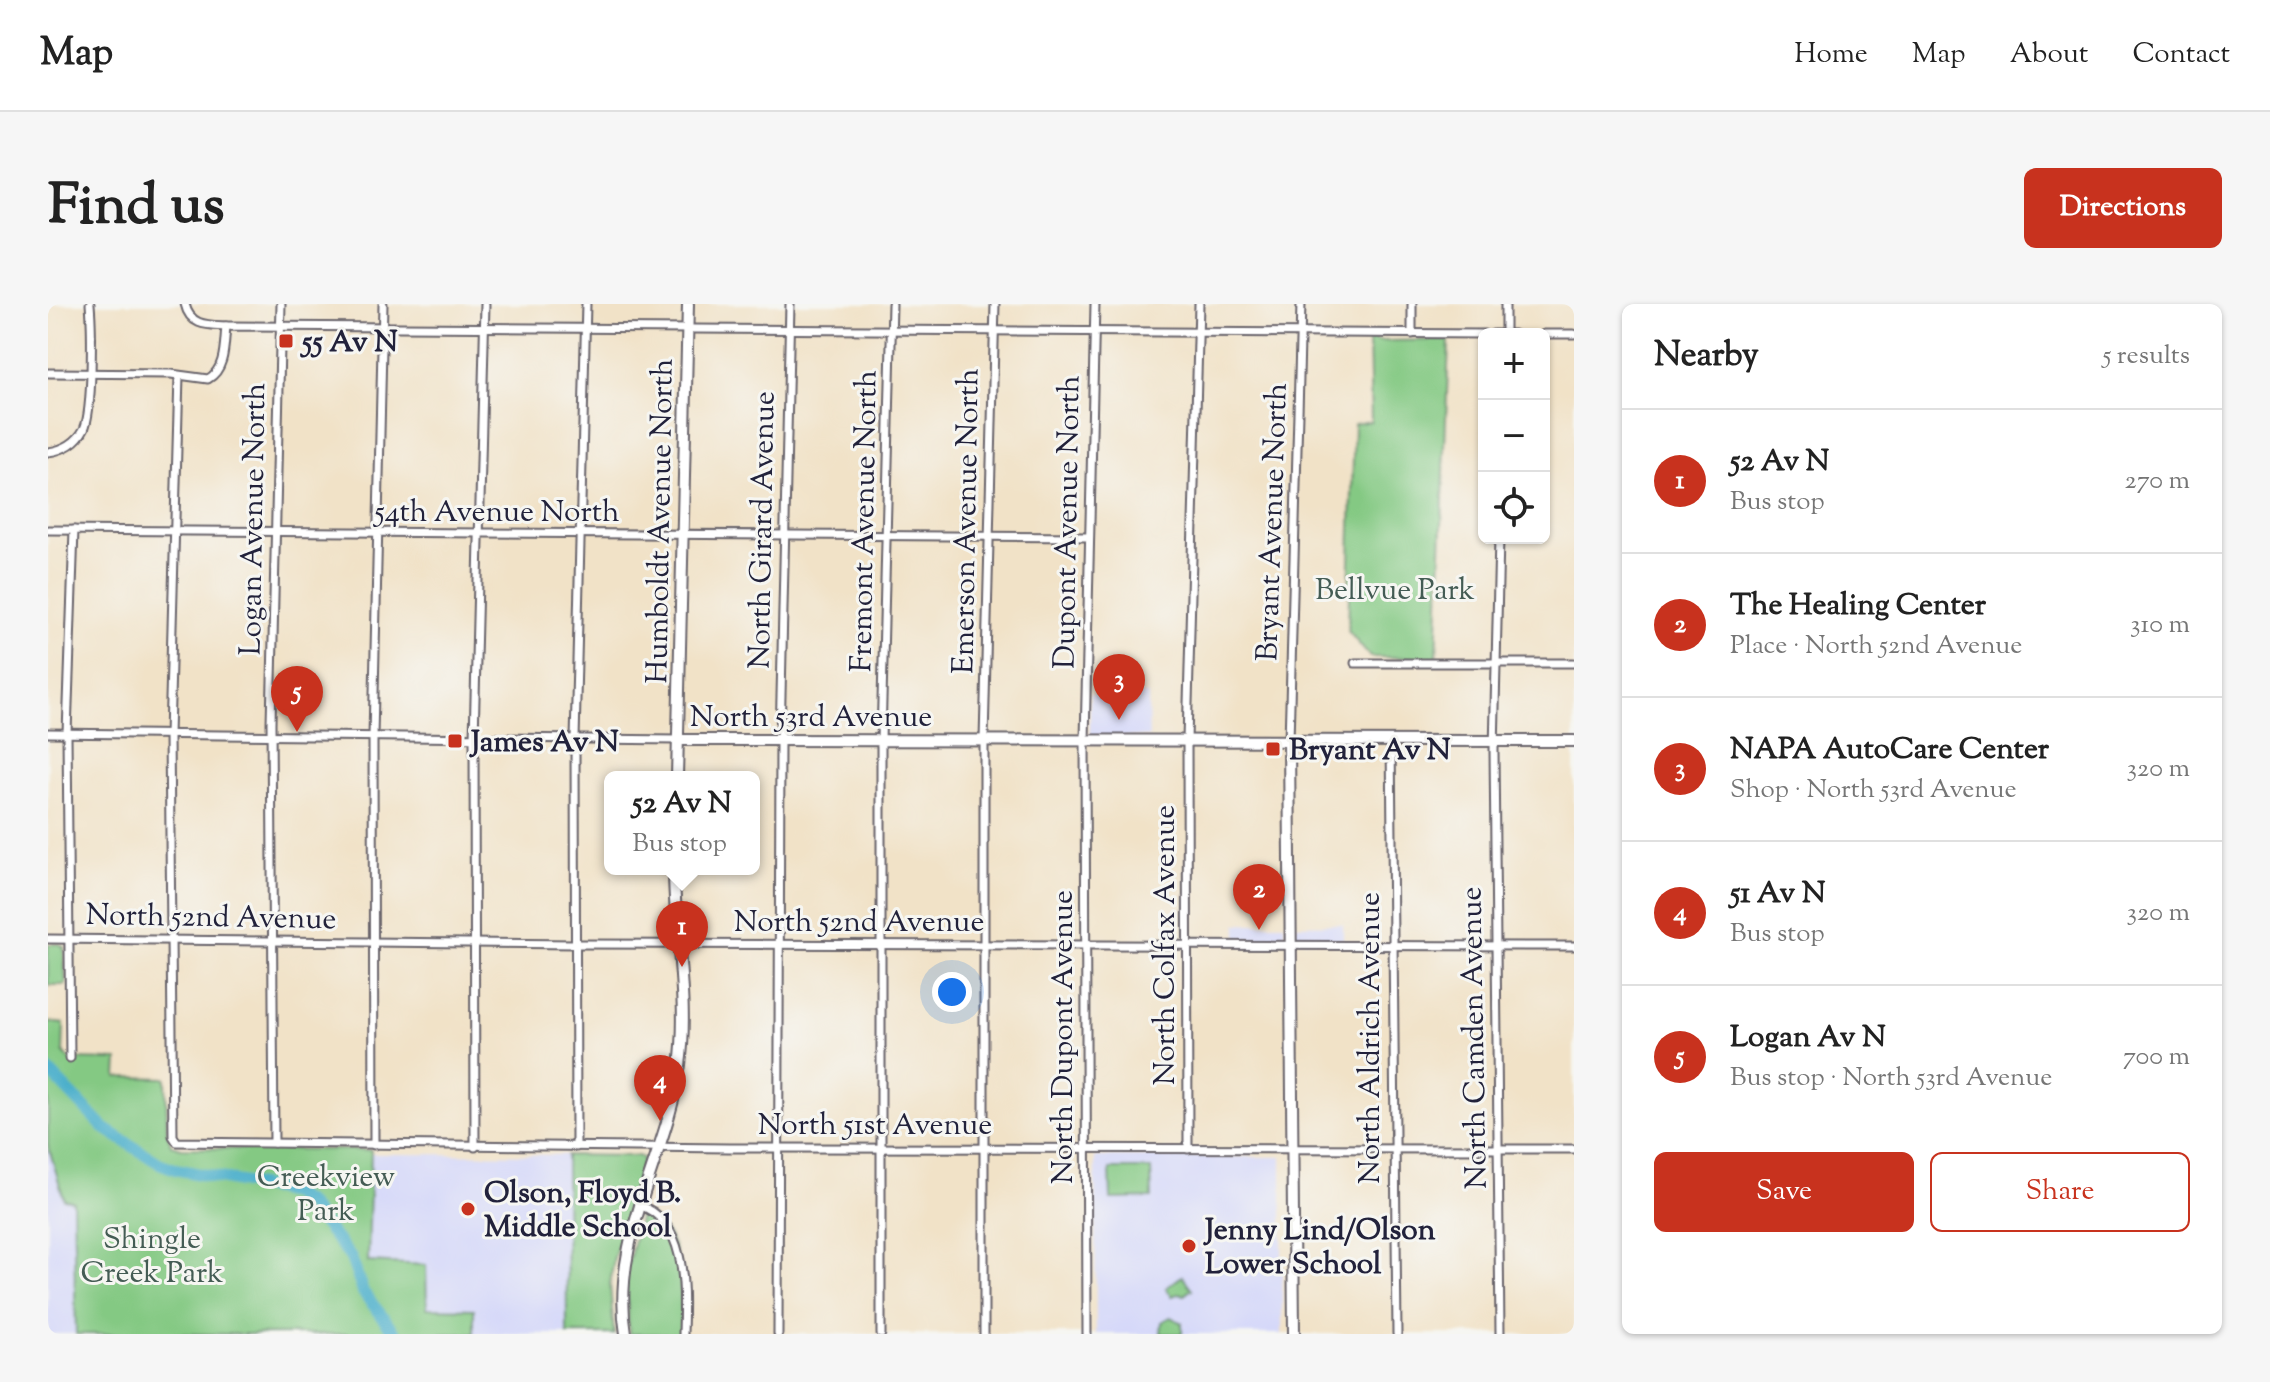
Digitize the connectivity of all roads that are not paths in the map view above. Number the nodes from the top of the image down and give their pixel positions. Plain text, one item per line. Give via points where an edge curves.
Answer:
1 (90, 304) edge
2 (185, 304) edge
3 (281, 304) edge
4 (383, 304) edge
5 (485, 304) edge
6 (586, 304) edge
7 (688, 304) edge
8 (790, 304) edge
9 (892, 304) edge
10 (995, 304) edge
11 (1095, 304) edge
12 (1199, 304) edge
13 (1301, 304) edge
14 (1412, 304) edge
15 (1505, 304) edge
16 (226, 326) junction
17 (280, 327) junction
18 (383, 328) junction
19 (1505, 328) edge
20 (485, 329) junction
21 (585, 329) junction
22 (687, 330) junction
23 (790, 330) junction
24 (892, 331) junction
25 (994, 332) junction
26 (1095, 332) junction
27 (1198, 332) junction
28 (1300, 333) junction
29 (1412, 334) junction
30 (1478, 334) edge
31 (1550, 334) edge
32 (1574, 334) edge
33 (48, 373) edge
34 (89, 374) junction
35 (179, 376) junction
36 (48, 452) edge
37 (48, 530) edge
38 (74, 530) junction
39 (176, 531) junction
40 (276, 532) junction
41 (378, 534) junction
42 (479, 534) junction
43 (580, 535) junction
44 (785, 535) junction
45 (682, 536) junction
46 (886, 536) junction
47 (989, 536) junction
48 (1089, 537) junction
49 (1499, 544) edge
50 (1355, 663) dead end
51 (1495, 663) junction
52 (1574, 663) edge
53 (48, 733) edge
54 (67, 733) junction
55 (169, 735) junction
56 (272, 736) junction
57 (373, 737) junction
58 (474, 738) junction
59 (780, 739) junction
60 (575, 740) junction
61 (678, 740) junction
62 (881, 740) junction
63 (984, 740) junction
64 (1085, 740) junction
65 (1187, 740) junction
66 (1289, 741) junction
67 (1391, 741) junction
68 (1574, 741) edge
69 (1495, 742) junction
70 (677, 771) edge
71 (674, 875) edge
72 (48, 939) edge
73 (69, 939) junction
74 (170, 940) junction
75 (272, 941) junction
76 (373, 942) junction
77 (474, 944) junction
78 (576, 944) junction
79 (678, 944) junction
80 (779, 944) junction
81 (881, 945) junction
82 (984, 945) junction
83 (1086, 945) junction
84 (1392, 945) junction
85 (1188, 946) junction
86 (1290, 946) junction
87 (1496, 946) junction
88 (1574, 946) edge
89 (70, 1058) dead end
90 (274, 1143) junction
91 (374, 1145) junction
92 (475, 1147) junction
93 (576, 1147) junction
94 (659, 1147) junction
95 (881, 1148) junction
96 (984, 1148) junction
97 (1291, 1148) junction
98 (779, 1149) junction
99 (1087, 1149) junction
100 (1188, 1149) junction
101 (1394, 1149) junction
102 (1499, 1149) junction
103 (1574, 1149) edge
104 (639, 1205) junction
105 (626, 1334) edge
106 (683, 1334) edge
107 (778, 1334) edge
108 (881, 1334) edge
109 (984, 1334) edge
110 (1087, 1334) edge
111 (1294, 1334) edge
112 (1397, 1334) edge
113 (1500, 1334) edge

1 - 34 street
2 - 16 street via 194,322
3 - 17 street, Logan Avenue North
4 - 18 street
5 - 20 street
6 - 21 street
7 - 22 street, Humboldt Avenue North
8 - 23 street, North Girard Avenue
9 - 24 street, Fremont Avenue North
10 - 25 street, Emerson Avenue North
11 - 26 street, Dupont Avenue North
12 - 27 street, North Colfax Avenue
13 - 28 street, Bryant Avenue North
14 - 29 street
15 - 19 street
16 - 17 street
16 - 35 street via 222,360 214,376
17 - 18 street
17 - 40 street, Logan Avenue North
18 - 20 street
18 - 41 street
20 - 21 street
20 - 42 street
21 - 22 street
21 - 43 street
22 - 23 street
22 - 45 street, Humboldt Avenue North
23 - 24 street
23 - 44 street, North Girard Avenue
24 - 25 street
24 - 46 street, Fremont Avenue North
25 - 26 street
25 - 47 street, Emerson Avenue North
26 - 27 street
26 - 48 street, Dupont Avenue North
27 - 28 street
27 - 65 street, North Colfax Avenue
28 - 29 street
28 - 66 street, Bryant Avenue North
29 - 30 street
31 - 32 street
33 - 34 street
34 - 35 street
34 - 36 street via 82,432 67,446
35 - 39 street
37 - 38 street, 54th Avenue North
38 - 39 street, 54th Avenue North
38 - 54 street
39 - 40 street, 54th Avenue North
39 - 55 street
40 - 41 street, 54th Avenue North
40 - 56 street, Logan Avenue North
41 - 42 street, 54th Avenue North
41 - 57 street
42 - 43 street, 54th Avenue North
42 - 58 street
43 - 45 street, 54th Avenue North
43 - 60 street
44 - 45 street, 54th Avenue North
44 - 46 street, 54th Avenue North
44 - 59 street, North Girard Avenue
45 - 61 street, Humboldt Avenue North
46 - 47 street, 54th Avenue North
46 - 62 street, Fremont Avenue North
47 - 48 street, 54th Avenue North
47 - 63 street, Emerson Avenue North
48 - 64 street, Dupont Avenue North
49 - 51 street, North Camden Avenue
50 - 51 street
51 - 52 street
51 - 69 street, North Camden Avenue
53 - 54 street, North 53rd Avenue
54 - 55 street, North 53rd Avenue
54 - 73 street
55 - 56 street, North 53rd Avenue
55 - 74 street
56 - 57 street, North 53rd Avenue
56 - 75 street, Logan Avenue North
57 - 58 street, North 53rd Avenue
57 - 76 street
58 - 60 street, North 53rd Avenue
58 - 77 street
59 - 61 street, North 53rd Avenue
59 - 62 street, North 53rd Avenue
59 - 80 street, North Girard Avenue
60 - 61 street, North 53rd Avenue
60 - 78 street
61 - 70 street, Humboldt Avenue North
62 - 63 street, North 53rd Avenue
62 - 81 street, Fremont Avenue North
63 - 64 street, North 53rd Avenue
63 - 82 street, Emerson Avenue North
64 - 65 street, North 53rd Avenue
64 - 83 street, North Dupont Avenue
65 - 66 street, North 53rd Avenue
65 - 85 street, North Colfax Avenue
66 - 67 street, North 53rd Avenue
66 - 86 street
67 - 69 street, North 53rd Avenue
67 - 84 street, North Aldrich Avenue
68 - 69 street, North 53rd Avenue
69 - 87 street, North Camden Avenue
71 - 79 street
72 - 73 street, North 52nd Avenue
73 - 74 street, North 52nd Avenue
73 - 89 street
74 - 75 street, North 52nd Avenue
74 - 90 street, North 51st Avenue via 173,1136 177,1142
75 - 76 street, North 52nd Avenue
75 - 90 street, Logan Avenue North
76 - 77 street, North 52nd Avenue
76 - 91 street
77 - 78 street, North 52nd Avenue
77 - 92 street
78 - 79 street, North 52nd Avenue
78 - 93 street
79 - 80 street, North 52nd Avenue
79 - 94 street via 683,1002 680,1065
80 - 81 street, North 52nd Avenue
80 - 98 street, North Girard Avenue
81 - 82 street, North 52nd Avenue
81 - 95 street, Fremont Avenue North
82 - 83 street, North 52nd Avenue
82 - 96 street, Emerson Avenue North
83 - 85 street, North 52nd Avenue
83 - 99 street, North Dupont Avenue
84 - 86 street, North 52nd Avenue
84 - 87 street, North 52nd Avenue
84 - 101 street, North Aldrich Avenue
85 - 86 street, North 52nd Avenue
85 - 100 street, North Colfax Avenue
86 - 97 street
87 - 88 street, North 52nd Avenue
87 - 102 street, North Camden Avenue
90 - 91 street, North 51st Avenue
91 - 92 street, North 51st Avenue
92 - 93 street, North 51st Avenue
93 - 94 street, North 51st Avenue
94 - 98 street, North 51st Avenue
94 - 104 street
95 - 96 street, North 51st Avenue
95 - 98 street, North 51st Avenue
95 - 108 street, Fremont Avenue North
96 - 99 street, North 51st Avenue
96 - 109 street, Emerson Avenue North
97 - 100 street, North 51st Avenue
97 - 101 street, North 51st Avenue
97 - 111 street
98 - 107 street, North Girard Avenue
99 - 100 street, North 51st Avenue
99 - 110 street, North Dupont Avenue
101 - 102 street, North 51st Avenue
101 - 112 street, North Aldrich Avenue
102 - 103 street, North 51st Avenue
102 - 113 street, North Camden Avenue
104 - 105 street via 624,1271
104 - 106 street via 660,1220 678,1249

